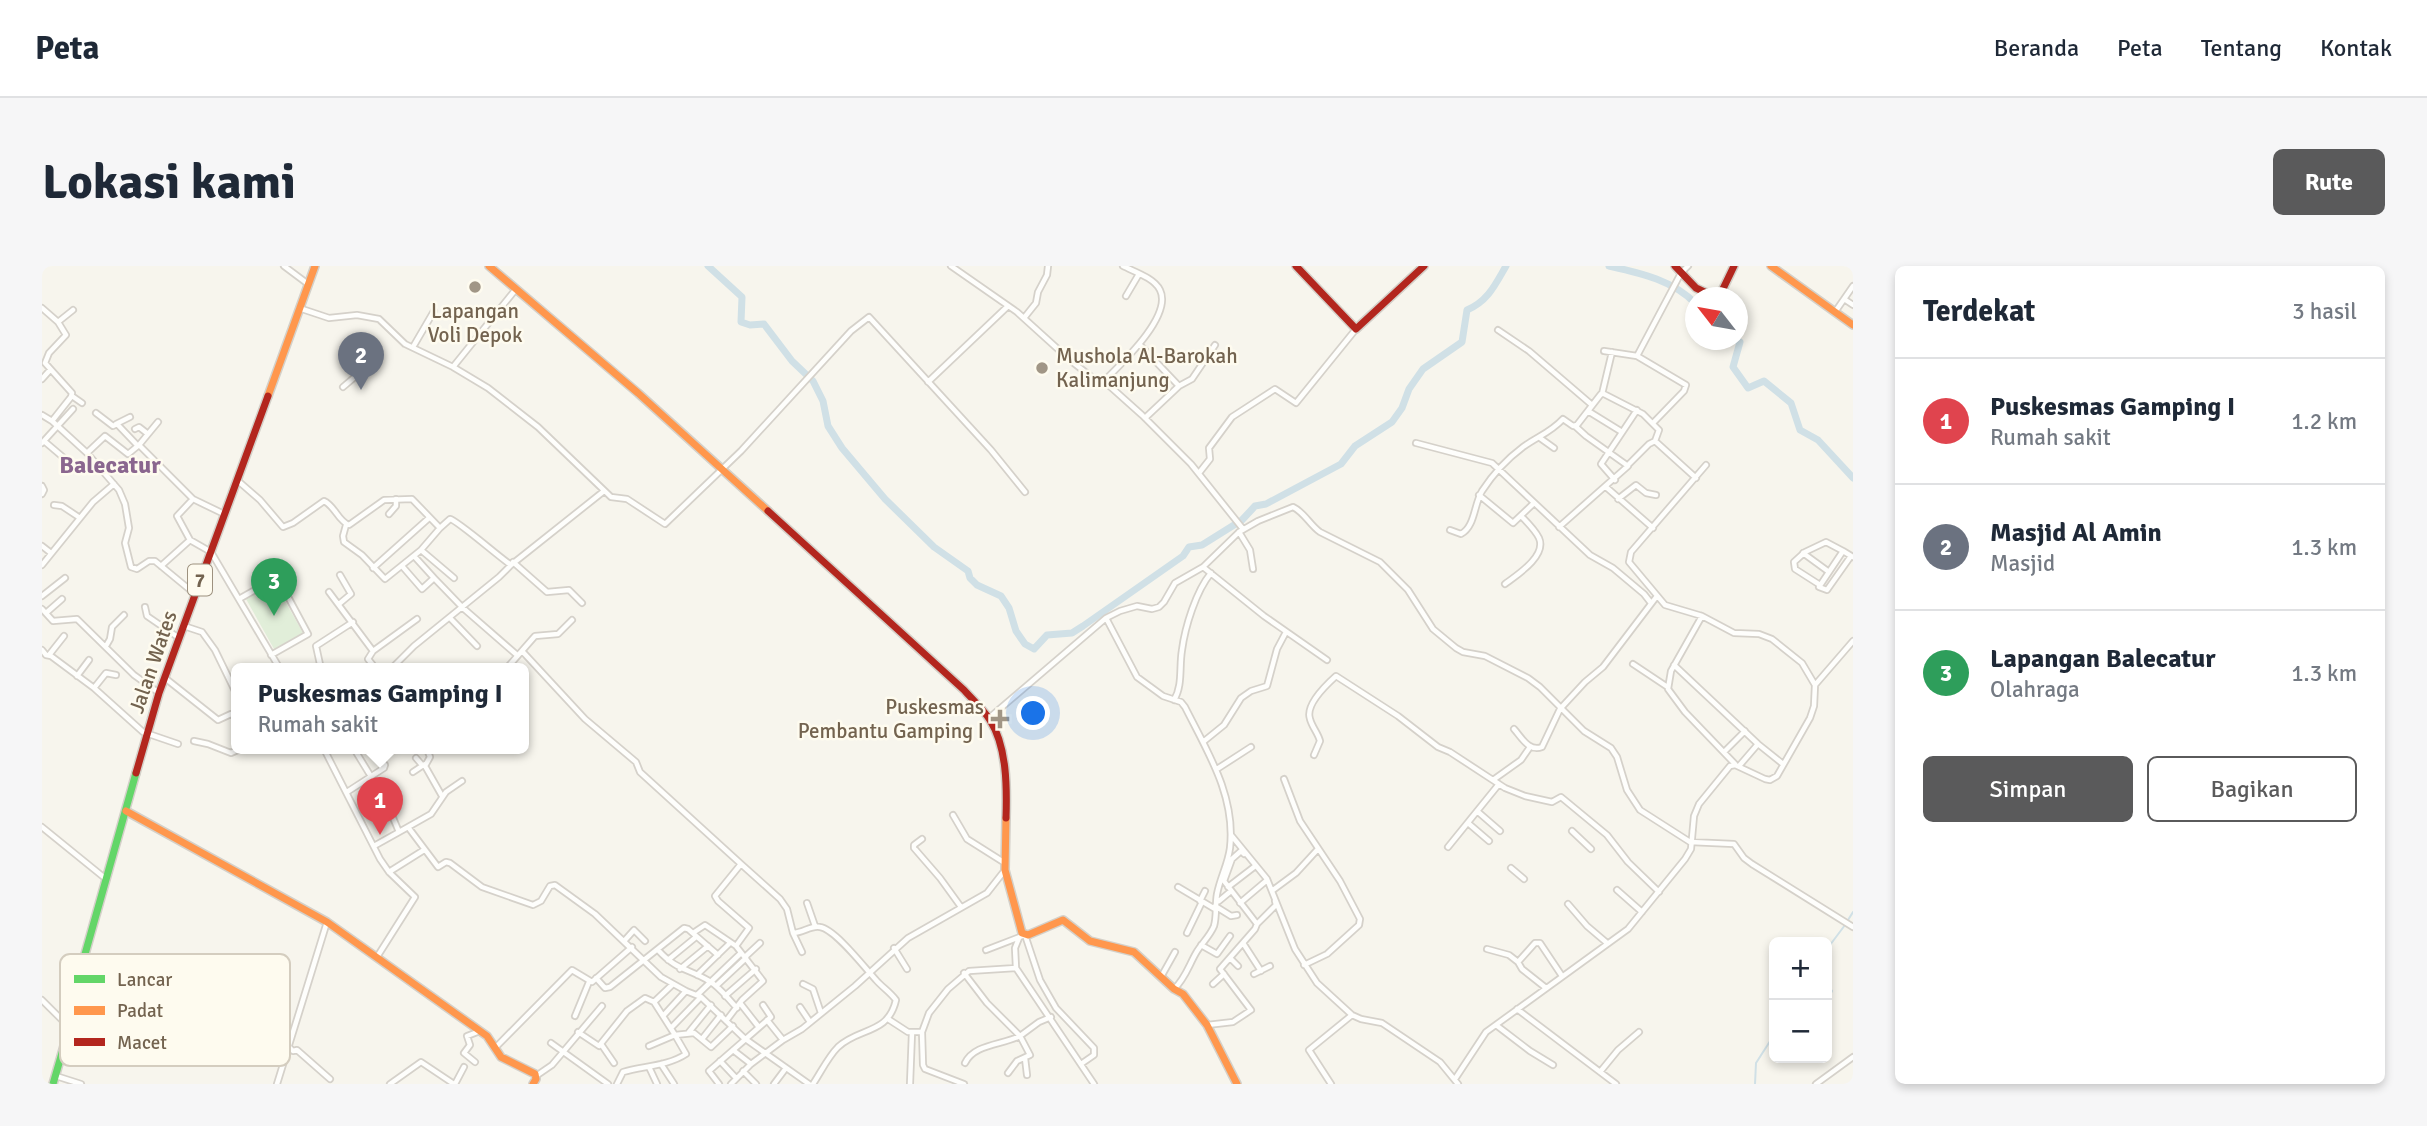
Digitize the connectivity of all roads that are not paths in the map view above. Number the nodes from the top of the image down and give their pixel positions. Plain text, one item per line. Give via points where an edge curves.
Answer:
1 (284, 266) edge
2 (315, 266) edge
3 (489, 266) edge
4 (951, 266) edge
5 (1048, 266) edge
6 (1123, 266) edge
7 (1296, 266) edge
8 (1424, 266) edge
9 (1675, 266) edge
10 (1688, 266) edge
11 (1734, 266) edge
12 (1770, 266) edge
13 (1781, 269) edge
14 (1681, 273) junction
15 (1139, 274) junction
16 (308, 285) junction
17 (1853, 286) edge
18 (516, 289) junction
19 (1126, 296) dead end
20 (1844, 299) junction
21 (1853, 305) edge
22 (1007, 307) junction
23 (42, 308) edge
24 (299, 308) junction
25 (73, 310) dead end
26 (434, 311) dead end
27 (1835, 312) junction
28 (1024, 318) junction
29 (58, 322) junction
30 (1853, 325) edge
31 (1356, 329) junction
32 (1498, 330) dead end
33 (1140, 345) junction
34 (1214, 345) dead end
35 (377, 347) dead end
36 (413, 347) junction
37 (1604, 351) dead end
38 (1612, 352) junction
39 (1637, 356) junction
40 (453, 366) junction
41 (50, 370) junction
42 (42, 379) edge
43 (928, 382) junction
44 (1104, 382) junction
45 (1179, 386) junction
46 (343, 387) dead end
47 (1602, 394) junction
48 (72, 396) junction
49 (82, 403) dead end
50 (1592, 405) junction
51 (73, 409) dead end
52 (1637, 410) junction
53 (1588, 411) junction
54 (96, 413) dead end
55 (42, 415) edge
56 (130, 417) dead end
57 (1145, 418) junction
58 (52, 421) junction
59 (158, 422) dead end
60 (1653, 423) junction
61 (114, 425) junction
62 (1575, 426) junction
63 (58, 428) junction
64 (135, 429) dead end
65 (1622, 432) junction
66 (148, 434) junction
67 (105, 436) junction
68 (1541, 438) junction
69 (1655, 441) junction
70 (43, 442) edge
71 (1416, 443) dead end
72 (139, 446) junction
73 (1554, 448) dead end
74 (1608, 452) junction
75 (88, 453) junction
76 (64, 458) dead end
77 (1628, 465) junction
78 (1706, 465) dead end
79 (722, 468) junction
80 (1499, 468) junction
81 (1199, 473) junction
82 (1696, 478) junction
83 (237, 480) junction
84 (1615, 480) junction
85 (114, 484) junction
86 (42, 486) edge
87 (1606, 487) junction
88 (604, 491) junction
89 (1025, 492) dead end
90 (42, 494) edge
91 (1479, 495) junction
92 (1656, 495) dead end
93 (192, 499) junction
94 (396, 499) junction
95 (1618, 499) junction
96 (1534, 503) junction
97 (54, 505) dead end
98 (224, 513) junction
99 (389, 513) dead end
100 (1521, 516) junction
101 (80, 518) junction
102 (429, 518) junction
103 (346, 524) junction
104 (1559, 527) junction
105 (440, 528) junction
106 (1653, 528) junction
107 (1241, 530) junction
108 (1450, 530) dead end
109 (190, 540) junction
110 (42, 546) edge
111 (421, 550) junction
112 (1843, 551) junction
113 (211, 552) junction
114 (51, 553) junction
115 (1803, 553) junction
116 (414, 556) junction
117 (1852, 556) edge
118 (512, 563) junction
119 (42, 565) edge
120 (161, 566) junction
121 (402, 566) junction
122 (1203, 567) junction
123 (373, 568) junction
124 (1253, 569) dead end
125 (1829, 572) junction
126 (1211, 573) junction
127 (340, 575) dead end
128 (65, 578) dead end
129 (433, 578) junction
130 (454, 578) dead end
131 (1505, 584) dead end
132 (1819, 585) junction
133 (329, 592) dead end
134 (195, 594) junction
135 (42, 596) edge
136 (1657, 596) junction
137 (62, 599) dead end
138 (239, 599) junction
139 (582, 603) dead end
140 (1651, 603) junction
141 (339, 604) junction
142 (145, 607) dead end
143 (463, 608) junction
144 (44, 611) edge
145 (124, 615) dead end
146 (1702, 616) junction
147 (450, 618) junction
148 (1106, 618) junction
149 (417, 619) dead end
150 (572, 620) dead end
151 (353, 622) junction
152 (184, 626) junction
153 (1286, 632) junction
154 (308, 634) junction
155 (64, 636) dead end
156 (179, 638) junction
157 (1853, 641) edge
158 (106, 646) junction
159 (477, 646) dead end
160 (316, 649) junction
161 (42, 650) edge
162 (373, 651) junction
163 (519, 653) junction
164 (271, 654) junction
165 (46, 656) edge
166 (89, 660) dead end
167 (1327, 660) dead end
168 (276, 663) edge
169 (320, 663) edge
170 (371, 663) edge
171 (398, 663) edge
172 (511, 663) edge
173 (1633, 664) dead end
174 (1674, 665) junction
175 (116, 675) dead end
176 (77, 676) junction
177 (165, 678) junction
178 (231, 683) edge
179 (1815, 685) junction
180 (1667, 686) junction
181 (94, 688) junction
182 (159, 693) junction
183 (1174, 700) junction
184 (1560, 709) junction
185 (231, 714) edge
186 (989, 718) junction
187 (1514, 729) dead end
188 (1745, 732) junction
189 (148, 734) junction
190 (194, 741) dead end
191 (1203, 742) junction
192 (178, 744) dead end
193 (1758, 744) junction
194 (1251, 747) dead end
195 (1530, 747) junction
196 (1724, 752) junction
197 (231, 753) edge
198 (327, 754) edge
199 (357, 754) edge
200 (375, 754) edge
201 (429, 754) edge
202 (1314, 755) dead end
203 (416, 758) dead end
204 (424, 764) junction
205 (1783, 764) junction
206 (1737, 766) junction
207 (1217, 769) junction
208 (413, 772) dead end
209 (373, 776) junction
210 (1284, 779) dead end
211 (1493, 780) junction
212 (462, 781) dead end
213 (1499, 784) junction
214 (347, 792) junction
215 (442, 796) junction
216 (126, 811) junction
217 (1477, 811) junction
218 (953, 815) dead end
219 (1468, 823) junction
220 (42, 827) edge
221 (408, 827) junction
222 (1500, 831) dead end
223 (1573, 831) dead end
224 (399, 832) junction
225 (1231, 835) junction
226 (922, 839) dead end
227 (1489, 841) dead end
228 (1693, 842) junction
229 (374, 846) junction
230 (1448, 847) dead end
231 (1318, 849) junction
232 (1591, 849) dead end
233 (424, 850) junction
234 (741, 864) junction
235 (1005, 866) junction
236 (1254, 867) junction
237 (1511, 868) dead end
238 (389, 872) junction
239 (1524, 878) dead end
240 (106, 879) junction
241 (1266, 881) junction
242 (1178, 887) dead end
243 (1229, 889) junction
244 (1273, 890) junction
245 (1617, 890) dead end
246 (1205, 891) dead end
247 (1659, 892) junction
248 (1201, 901) junction
249 (1219, 901) dead end
250 (807, 902) dead end
251 (1240, 903) junction
252 (1568, 904) dead end
253 (961, 907) junction
254 (1215, 907) junction
255 (1642, 912) junction
256 (1237, 915) dead end
257 (327, 922) junction
258 (1256, 923) junction
259 (1849, 925) edge
260 (815, 926) junction
261 (793, 933) junction
262 (1187, 933) dead end
263 (694, 935) junction
264 (1022, 935) junction
265 (1230, 936) dead end
266 (625, 940) junction
267 (645, 941) dead end
268 (730, 943) junction
269 (760, 943) dead end
270 (1243, 943) junction
271 (1607, 943) junction
272 (1201, 945) junction
273 (708, 946) junction
274 (736, 946) junction
275 (632, 947) junction
276 (894, 948) junction
277 (1487, 949) dead end
278 (658, 950) junction
279 (986, 950) dead end
280 (802, 952) dead end
281 (1175, 952) dead end
282 (85, 954) edge
283 (718, 955) junction
284 (744, 956) junction
285 (377, 957) junction
286 (1230, 958) junction
287 (644, 959) junction
288 (668, 960) junction
289 (1518, 961) junction
290 (1304, 965) junction
291 (1238, 966) dead end
292 (1270, 966) dead end
293 (1016, 968) junction
294 (680, 969) junction
295 (756, 969) junction
296 (907, 969) dead end
297 (869, 971) junction
298 (1261, 971) junction
299 (964, 973) junction
300 (1224, 974) junction
301 (1254, 974) dead end
302 (696, 976) junction
303 (1161, 976) junction
304 (1563, 976) junction
305 (596, 978) junction
306 (709, 981) junction
307 (589, 982) junction
308 (673, 984) junction
309 (803, 984) dead end
310 (1213, 984) dead end
311 (716, 986) junction
312 (1546, 988) junction
313 (1174, 989) junction
314 (686, 991) junction
315 (699, 996) junction
316 (725, 996) junction
317 (42, 1000) edge
318 (654, 1002) junction
319 (711, 1005) junction
320 (764, 1005) dead end
321 (602, 1006) dead end
322 (738, 1006) junction
323 (800, 1007) dead end
324 (1517, 1009) junction
325 (821, 1013) junction
326 (721, 1015) junction
327 (1352, 1015) junction
328 (575, 1016) dead end
329 (663, 1016) junction
330 (1051, 1017) junction
331 (60, 1018) edge
332 (888, 1019) junction
333 (766, 1020) junction
334 (726, 1021) junction
335 (810, 1022) junction
336 (1207, 1025) junction
337 (1496, 1025) junction
338 (733, 1026) junction
339 (758, 1026) junction
340 (671, 1028) junction
341 (479, 1030) junction
342 (578, 1032) junction
343 (688, 1032) junction
344 (912, 1032) junction
345 (922, 1032) junction
346 (1639, 1032) dead end
347 (675, 1035) junction
348 (1020, 1036) junction
349 (744, 1038) junction
350 (702, 1039) junction
351 (783, 1040) junction
352 (551, 1043) dead end
353 (290, 1044) edge
354 (601, 1044) junction
355 (649, 1046) dead end
356 (496, 1047) junction
357 (290, 1048) edge
358 (733, 1050) junction
359 (562, 1052) junction
360 (60, 1054) edge
361 (765, 1054) junction
362 (1853, 1057) edge
363 (1025, 1058) junction
364 (720, 1061) junction
365 (475, 1062) dead end
366 (614, 1063) dead end
367 (965, 1063) dead end
368 (661, 1064) junction
369 (751, 1064) junction
370 (1081, 1064) junction
371 (1553, 1065) dead end
372 (283, 1066) edge
373 (649, 1067) junction
374 (464, 1068) dead end
375 (786, 1068) junction
376 (743, 1072) junction
377 (1601, 1072) junction
378 (1008, 1073) dead end
379 (1027, 1075) dead end
380 (736, 1078) junction
381 (330, 1079) dead end
382 (535, 1080) edge
383 (53, 1081) edge
384 (1457, 1082) edge
385 (392, 1083) edge
386 (1819, 1083) edge
387 (81, 1084) edge
388 (277, 1084) edge
389 (454, 1084) edge
390 (608, 1084) edge
391 (617, 1084) edge
392 (657, 1084) edge
393 (674, 1084) edge
394 (719, 1084) edge
395 (730, 1084) edge
396 (756, 1084) edge
397 (774, 1084) edge
398 (811, 1084) edge
399 (910, 1084) edge
400 (964, 1084) edge
401 (1094, 1084) edge
402 (1237, 1084) edge
403 (1331, 1084) edge
404 (1616, 1084) edge

1 - 16 street
2 - 16 main road, Jalan Wates / 7
3 - 18 main road
4 - 22 street
5 - 28 street via 1036,303
6 - 15 street
7 - 31 main road
8 - 31 main road
9 - 14 main road
10 - 14 street
11 - 14 main road via 1717,296 1699,290
12 - 13 main road
13 - 27 main road
14 - 39 street
15 - 19 street
15 - 33 street via 1157,286 1163,302
16 - 24 main road, Jalan Wates / 7
17 - 20 street
18 - 40 street
18 - 79 main road
20 - 21 street
20 - 27 street
22 - 28 street
22 - 43 street
23 - 29 street
24 - 36 street via 329,318 357,315 379,320
24 - 83 main road, Jalan Wates / 7
25 - 29 street
26 - 36 street
27 - 30 main road
28 - 44 street via 1096,383
29 - 41 street via 66,335 45,358
31 - 81 street via 1296,403 1275,389 1236,412 1209,448 1210,459
32 - 50 street
33 - 44 street
33 - 45 street
34 - 45 street via 1192,379
35 - 46 street via 363,370
36 - 40 street
37 - 38 street
38 - 39 street
38 - 47 street
39 - 60 street via 1686,385
40 - 88 street via 525,416
41 - 42 street
41 - 48 street
43 - 79 street via 869,317
43 - 89 street
44 - 57 street
45 - 57 street
47 - 50 street
47 - 52 street
48 - 49 street
48 - 58 street
50 - 53 street
51 - 63 street
52 - 60 street
52 - 65 street
53 - 62 street
53 - 65 street
54 - 61 street
55 - 58 street
56 - 61 street
57 - 81 street
58 - 63 street
59 - 66 street
60 - 69 street via 1660,432
61 - 67 street
61 - 72 street
62 - 68 street via 1563,419
62 - 74 street
63 - 70 street
63 - 75 street
64 - 66 street
65 - 74 street
66 - 72 street
67 - 72 street via 127,454
67 - 75 street
68 - 73 street
68 - 80 street
69 - 77 street
69 - 82 street
70 - 76 street
71 - 80 street via 1488,461
72 - 93 street
74 - 77 street
74 - 84 street via 1601,466
75 - 85 street
77 - 84 street
78 - 82 street
79 - 88 street via 668,523
79 - 186 main road
80 - 91 street
80 - 96 street
81 - 107 street
82 - 106 street
83 - 98 main road, Jalan Wates / 7
83 - 103 street via 282,527 324,501
84 - 87 street
85 - 101 street
85 - 120 street via 125,504 129,565 137,569 152,560
86 - 90 street
87 - 95 street
87 - 104 street
88 - 118 street
91 - 100 street via 1513,523
91 - 108 street via 1467,530 1461,534
92 - 95 street via 1636,485
93 - 98 street
93 - 109 street via 177,516
94 - 99 street
94 - 102 street via 415,501
94 - 103 street via 384,500
95 - 106 street
96 - 100 street
96 - 104 street
97 - 101 street
98 - 113 main road, Jalan Wates / 7
100 - 131 street via 1539,538 1539,549
101 - 114 street
102 - 105 street
102 - 123 street
103 - 123 street via 344,542
104 - 140 street
105 - 111 street
105 - 118 street via 450,519 456,520
106 - 136 street via 1628,560
107 - 122 street
107 - 124 street
107 - 184 street via 1286,508 1299,510 1320,532 1380,562 1408,590 1433,629 1456,648 1485,656 1528,678
109 - 113 street
109 - 120 street
110 - 114 street
111 - 116 street
111 - 130 street
112 - 115 street via 1826,542
112 - 117 street
112 - 125 street
113 - 134 main road, Jalan Wates / 7
113 - 138 street
114 - 119 street
115 - 125 street
115 - 132 street via 1794,567
116 - 121 street
116 - 129 street
117 - 132 street via 1827,590
118 - 139 street via 547,592 568,589
118 - 143 street
120 - 134 street
121 - 123 street via 385,579
121 - 129 street via 422,589
122 - 126 street
122 - 148 street via 1175,583 1159,607 1137,606
125 - 132 street
126 - 153 street
126 - 183 street via 1200,587 1185,635
127 - 141 street via 351,594
128 - 135 street
129 - 143 street
133 - 141 street
134 - 152 main road, Jalan Wates / 7
136 - 140 street
136 - 146 street via 1669,606
137 - 144 street
138 - 154 street via 278,579
138 - 164 street
140 - 184 street via 1603,667
141 - 151 street
142 - 156 street via 147,616
143 - 147 street
143 - 163 street
144 - 158 street via 52,621 77,618
145 - 158 street via 110,629
146 - 174 street
146 - 179 street via 1734,633 1759,634 1775,641 1802,663
147 - 159 street
147 - 171 street
148 - 183 street via 1137,677
148 - 186 street
149 - 162 street
150 - 163 street via 558,634 536,636
151 - 160 street
151 - 162 street
152 - 156 main road, Jalan Wates / 7
152 - 178 street via 202,632
153 - 167 street
153 - 191 street via 1267,686 1241,698 1224,725
154 - 160 street
154 - 164 street
155 - 165 street
156 - 177 main road, Jalan Wates / 7
157 - 179 street
158 - 182 street
160 - 169 street
161 - 165 street
162 - 170 street via 367,658
163 - 172 street
163 - 234 street
164 - 168 street
165 - 176 street
166 - 176 street
173 - 180 street
174 - 180 street
174 - 188 street
175 - 181 street via 106,673
176 - 181 street
177 - 182 main road, Jalan Wates / 7
177 - 185 street via 218,720
179 - 205 street via 1810,718
180 - 196 street
181 - 189 street
182 - 189 main road, Jalan Wates / 7
183 - 191 street via 1185,707
184 - 195 street via 1542,747
184 - 228 street via 1611,748 1640,810
186 - 235 main road via 1003,749
187 - 195 street
188 - 193 street
188 - 196 street
189 - 192 street
189 - 216 main road, Jalan Wates / 7
190 - 197 street
191 - 207 street
193 - 205 street
193 - 206 street
194 - 207 street
195 - 211 street via 1521,760
196 - 206 street
198 - 214 street
199 - 209 street
200 - 209 street via 385,765
201 - 204 street
202 - 211 street via 1320,740 1309,711 1336,676
203 - 204 street
204 - 208 street
204 - 215 street
205 - 206 street via 1770,780
206 - 228 street via 1730,766 1699,804
207 - 225 street via 1227,798
209 - 214 street
209 - 224 street
210 - 231 street via 1300,821
211 - 213 street
212 - 215 street
213 - 217 street
213 - 247 street via 1552,802 1561,797 1607,835
214 - 229 street
215 - 221 street via 431,814
216 - 240 main road, Jalan Wates / 7
216 - 257 main road
217 - 219 street
217 - 222 street
218 - 235 street via 967,839
219 - 227 street
219 - 230 street
220 - 240 street
221 - 224 street
221 - 233 street
223 - 232 street
224 - 229 street
225 - 244 street
225 - 254 street
226 - 253 street via 914,848
228 - 247 street
228 - 259 street via 1734,844 1752,864
229 - 238 street
231 - 244 street
231 - 290 street via 1360,922 1327,954
233 - 238 street
233 - 266 street via 438,867 448,862 482,887 533,905 555,885
234 - 261 street via 780,899 789,912
234 - 274 street via 715,897 749,928
235 - 253 street via 987,893
235 - 264 main road
236 - 241 street
236 - 243 street
236 - 243 street via 1241,851 1231,859 1224,879
237 - 239 street
238 - 285 street via 415,897
240 - 282 main road, Jalan Wates / 7
241 - 251 street
241 - 258 street via 1276,905
242 - 248 street
243 - 249 street
243 - 251 street
244 - 290 street
245 - 255 street
246 - 248 street
247 - 255 street
248 - 254 street
248 - 262 street
250 - 260 street
251 - 258 street
252 - 271 street
253 - 276 street
254 - 256 street
254 - 272 street via 1214,925
255 - 271 street
257 - 285 main road
257 - 353 street
258 - 270 street
260 - 261 street
260 - 297 street via 826,928
261 - 280 street
263 - 268 street via 705,925
263 - 273 street
263 - 278 street via 684,928
263 - 288 street
264 - 279 street
264 - 293 street via 1015,948
264 - 303 main road via 1063,920 1090,941 1134,953
264 - 370 street via 1056,1009 1094,1048 1094,1055
265 - 272 street via 1218,954
266 - 267 street via 635,930
266 - 275 street
268 - 274 street
268 - 283 street
269 - 284 street
270 - 286 street
270 - 298 street
271 - 304 street
272 - 313 street
273 - 283 street
273 - 294 street
274 - 284 street
275 - 287 street
275 - 305 street
276 - 296 street
276 - 297 street
277 - 289 street
278 - 287 street
278 - 288 street
281 - 303 street
283 - 302 street
284 - 295 street
284 - 306 street
284 - 311 street
285 - 341 main road
286 - 291 street
286 - 300 street via 1220,969
287 - 305 street via 608,988
287 - 308 street
288 - 294 street
289 - 304 street via 1535,943 1541,943
289 - 312 street
290 - 327 street
292 - 298 street
293 - 299 street
293 - 330 street
294 - 302 street
295 - 316 street
295 - 322 street via 764,981
297 - 325 street
297 - 332 street via 896,1000
298 - 301 street
299 - 345 street via 929,1013
299 - 348 street
300 - 310 street
300 - 336 street via 1251,1010 1233,1021
302 - 306 street
303 - 313 main road
304 - 312 street
305 - 307 street
306 - 311 street
306 - 315 street
307 - 328 street
307 - 356 street via 572,970
308 - 314 street
308 - 318 street
309 - 325 street via 813,989
311 - 316 street
312 - 324 street
313 - 336 main road
314 - 315 street
314 - 329 street
315 - 319 street
315 - 340 street
316 - 322 street
317 - 331 street
318 - 329 street
318 - 354 street via 641,999
319 - 326 street
319 - 343 street
320 - 333 street via 771,1015
321 - 342 street
322 - 334 street
322 - 339 street
323 - 335 street
324 - 337 street
324 - 377 street
325 - 335 street
326 - 334 street
326 - 350 street
327 - 384 street via 1382,1023 1402,1035 1440,1062
327 - 403 street via 1309,1050
329 - 340 street
330 - 348 street
330 - 370 street
332 - 344 street
332 - 398 street via 838,1047
333 - 339 street
333 - 351 street
334 - 338 street
335 - 351 street
336 - 402 main road
337 - 371 street
337 - 384 street via 1481,1039
338 - 349 street
338 - 350 street via 713,1047
339 - 349 street
340 - 347 street
341 - 356 main road
341 - 365 street via 467,1036 470,1045 464,1053
342 - 354 street
342 - 359 street
343 - 347 street
343 - 350 street
344 - 345 street
344 - 399 street
345 - 400 street via 925,1069
346 - 377 street
347 - 355 street
347 - 368 street via 685,1054
348 - 363 street via 1030,1052
348 - 367 street via 975,1050
349 - 358 street
349 - 361 street
351 - 361 street
352 - 359 street
354 - 366 street
356 - 382 main road via 501,1057 532,1072
357 - 381 street
358 - 364 street
358 - 369 street
359 - 382 street
359 - 390 street
360 - 383 main road, 7
361 - 369 street
361 - 375 street
362 - 386 street
363 - 378 street
363 - 379 street
364 - 380 street
364 - 394 street via 709,1071
368 - 373 street
368 - 393 street
369 - 376 street
370 - 401 street
372 - 388 street
373 - 391 street via 623,1072
373 - 392 street
374 - 389 street
375 - 397 street
375 - 398 street
376 - 380 street
376 - 396 street
377 - 404 street
380 - 395 street
383 - 387 street
385 - 389 street via 422,1062

